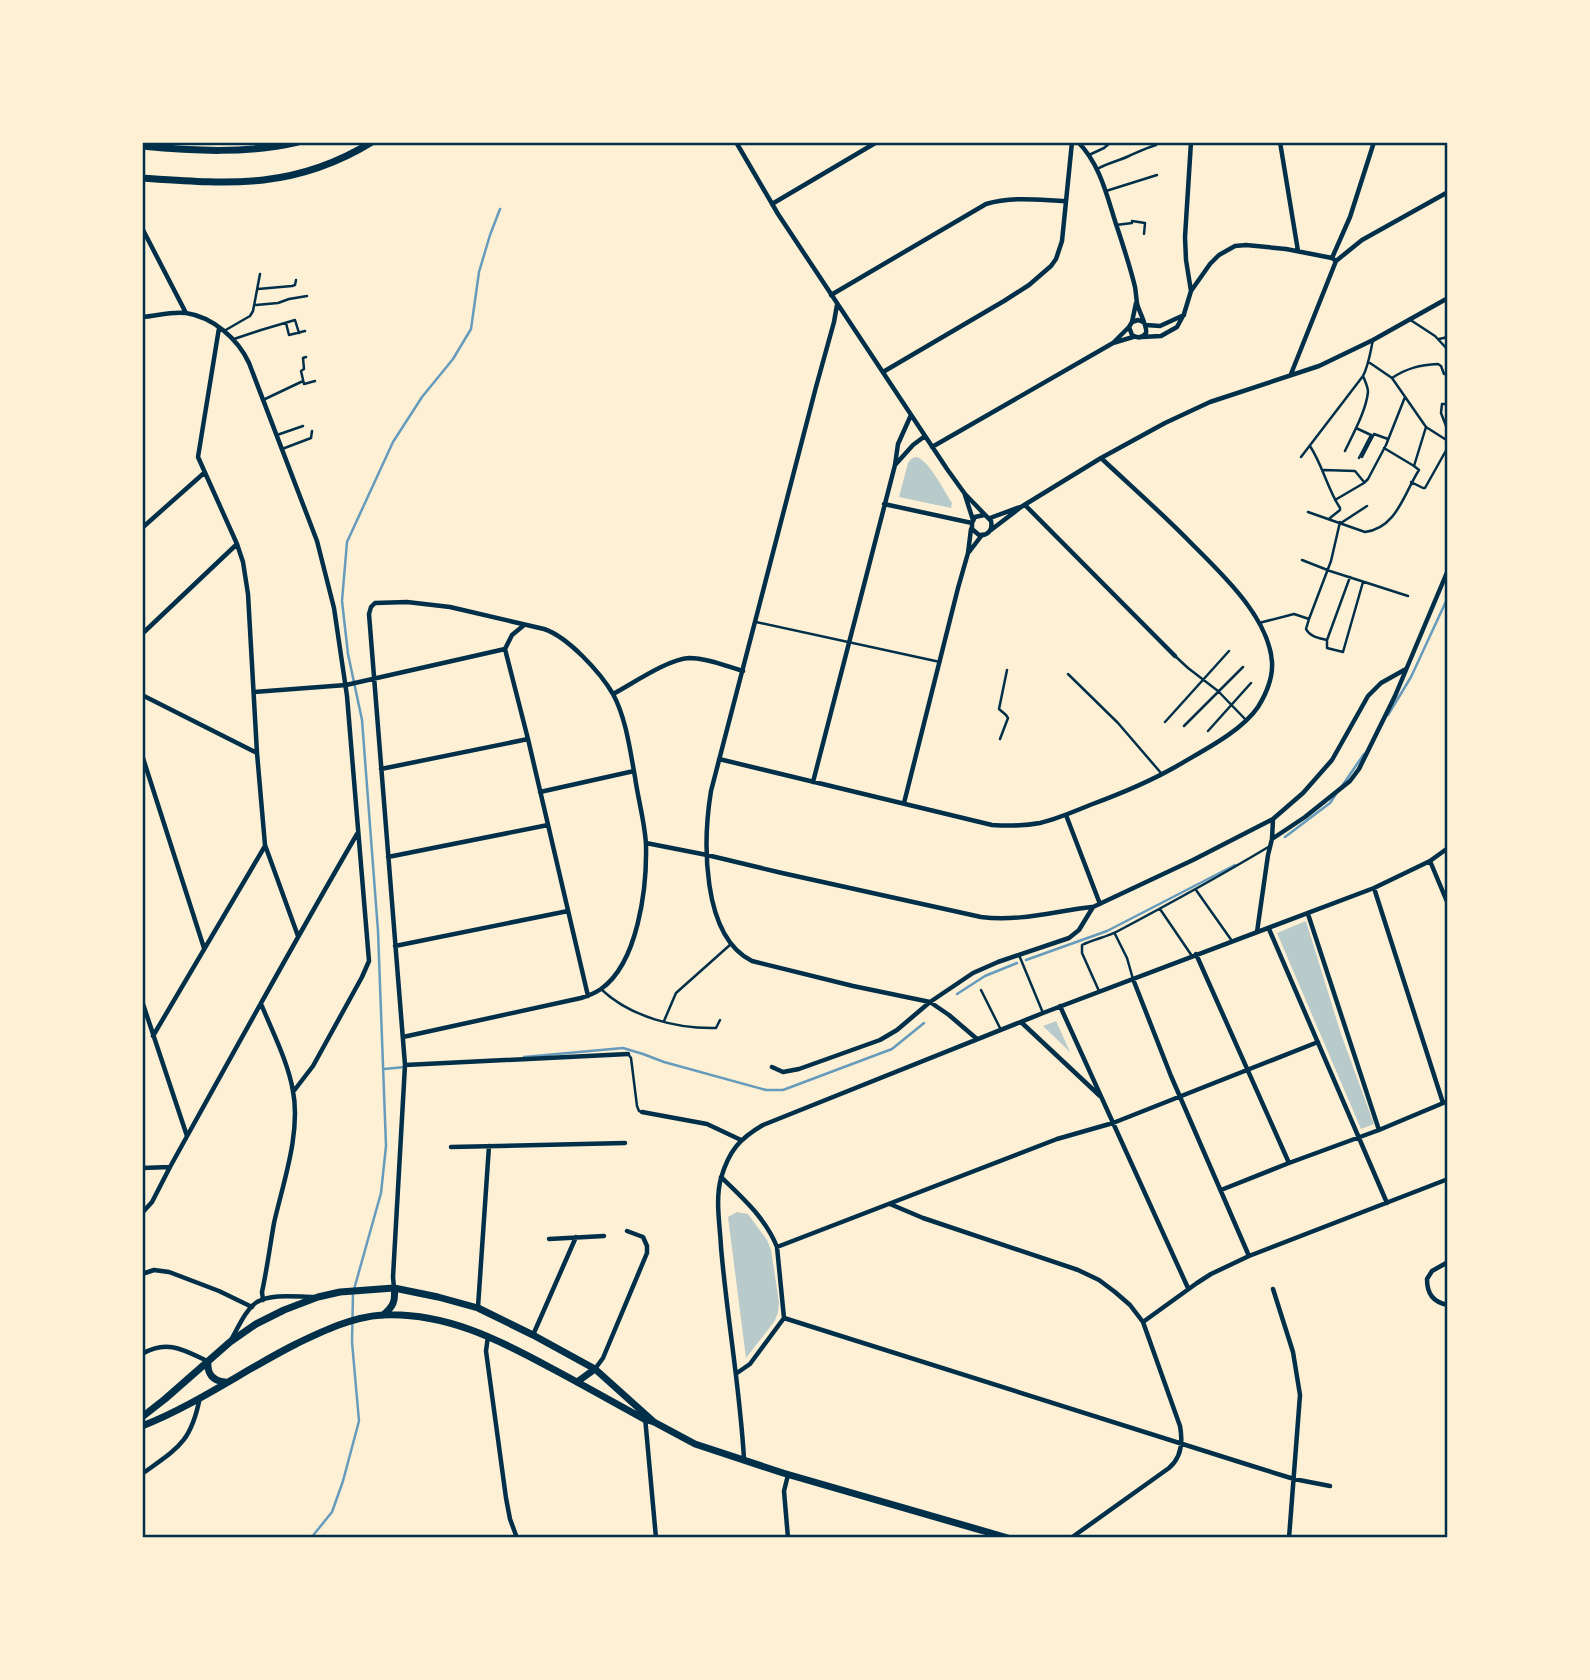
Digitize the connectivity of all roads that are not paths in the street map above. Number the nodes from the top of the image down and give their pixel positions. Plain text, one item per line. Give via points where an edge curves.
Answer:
1 (298, 142) edge
2 (372, 142) edge
3 (736, 142) edge
4 (877, 142) edge
5 (1072, 142) edge
6 (1078, 142) edge
7 (1111, 142) edge
8 (1191, 142) edge
9 (1280, 142) edge
10 (1374, 142) edge
11 (1156, 145) dead end
12 (142, 146) edge
13 (1089, 155) junction
14 (1097, 169) junction
15 (1157, 175) dead end
16 (142, 177) edge
17 (1106, 191) junction
18 (1448, 192) edge
19 (1066, 201) junction
20 (772, 204) junction
21 (1116, 225) junction
22 (142, 228) edge
23 (1144, 233) dead end
24 (1298, 251) junction
25 (1334, 259) junction
26 (260, 274) dead end
27 (296, 280) dead end
28 (258, 289) junction
29 (1191, 291) junction
30 (831, 295) junction
31 (307, 296) dead end
32 (1448, 298) edge
33 (1137, 303) junction
34 (255, 305) junction
35 (837, 305) junction
36 (186, 313) junction
37 (1184, 314) junction
38 (142, 317) edge
39 (1409, 319) junction
40 (286, 323) junction
41 (1144, 323) junction
42 (1131, 325) junction
43 (222, 330) junction
44 (306, 331) dead end
45 (299, 333) junction
46 (1134, 337) junction
47 (1142, 337) junction
48 (1448, 337) edge
49 (1439, 339) junction
50 (234, 340) junction
51 (1373, 340) junction
52 (1113, 343) junction
53 (1448, 351) edge
54 (306, 357) dead end
55 (1370, 363) junction
56 (883, 372) junction
57 (1291, 374) junction
58 (1448, 374) edge
59 (1363, 376) junction
60 (1392, 378) junction
61 (303, 381) junction
62 (315, 381) dead end
63 (1405, 397) junction
64 (264, 400) junction
65 (1448, 404) edge
66 (911, 415) junction
67 (303, 426) dead end
68 (1426, 426) junction
69 (1356, 428) junction
70 (312, 431) dead end
71 (1448, 431) edge
72 (277, 435) junction
73 (925, 436) junction
74 (1388, 439) junction
75 (1448, 441) edge
76 (1310, 446) junction
77 (932, 447) junction
78 (1448, 447) edge
79 (282, 449) junction
80 (1384, 449) junction
81 (1345, 451) dead end
82 (1301, 457) dead end
83 (1101, 458) junction
84 (895, 465) junction
85 (1414, 466) junction
86 (1324, 470) junction
87 (204, 473) junction
88 (1411, 482) junction
89 (1364, 483) junction
90 (965, 494) junction
91 (1335, 499) junction
92 (884, 504) junction
93 (1023, 506) junction
94 (1367, 506) dead end
95 (1308, 512) dead end
96 (984, 515) junction
97 (990, 518) junction
98 (1329, 518) junction
99 (1341, 522) junction
100 (972, 523) junction
101 (142, 528) edge
102 (991, 530) junction
103 (982, 535) junction
104 (237, 544) junction
105 (968, 553) junction
106 (1302, 560) dead end
107 (1328, 570) junction
108 (1448, 570) edge
109 (1350, 578) junction
110 (1363, 582) junction
111 (1408, 596) dead end
112 (1309, 619) junction
113 (756, 622) junction
114 (1259, 624) junction
115 (523, 625) junction
116 (142, 634) edge
117 (1327, 640) junction
118 (849, 643) junction
119 (505, 649) junction
120 (1229, 651) dead end
121 (1175, 656) joint
122 (940, 662) junction
123 (1243, 667) dead end
124 (1406, 669) junction
125 (1007, 670) dead end
126 (743, 671) junction
127 (1068, 674) dead end
128 (375, 679) junction
129 (1204, 680) junction
130 (1251, 683) dead end
131 (348, 685) junction
132 (1218, 691) junction
133 (254, 692) junction
134 (613, 694) junction
135 (142, 695) edge
136 (1232, 705) junction
137 (1247, 720) junction
138 (1165, 722) dead end
139 (1184, 726) dead end
140 (1208, 731) dead end
141 (528, 739) junction
142 (1000, 739) dead end
143 (257, 753) junction
144 (142, 755) edge
145 (719, 759) junction
146 (382, 769) junction
147 (634, 771) junction
148 (1162, 774) junction
149 (813, 782) junction
150 (540, 792) junction
151 (904, 803) junction
152 (1066, 815) junction
153 (1273, 819) junction
154 (548, 825) junction
155 (358, 833) junction
156 (1272, 839) junction
157 (646, 843) junction
158 (265, 845) junction
159 (1270, 846) junction
160 (1448, 848) edge
161 (707, 855) junction
162 (388, 857) junction
163 (1430, 861) junction
164 (1374, 888) junction
165 (1196, 890) junction
166 (1100, 904) junction
167 (1448, 904) edge
168 (1093, 907) junction
169 (1159, 909) junction
170 (568, 911) junction
171 (1308, 914) junction
172 (1269, 929) junction
173 (1257, 932) junction
174 (1115, 933) junction
175 (298, 936) junction
176 (1232, 941) junction
177 (731, 944) junction
178 (395, 946) junction
179 (205, 949) junction
180 (1019, 955) junction
181 (1194, 955) junction
182 (1133, 979) junction
183 (601, 989) junction
184 (981, 990) dead end
185 (1099, 992) junction
186 (588, 996) junction
187 (142, 1001) edge
188 (930, 1002) junction
189 (262, 1005) junction
190 (1060, 1006) junction
191 (1043, 1013) junction
192 (720, 1020) dead end
193 (664, 1021) junction
194 (1021, 1022) junction
195 (1000, 1030) junction
196 (153, 1036) junction
197 (403, 1037) junction
198 (978, 1040) junction
199 (1318, 1042) junction
200 (628, 1054) joint
201 (405, 1065) junction
202 (772, 1067) dead end
203 (1248, 1070) junction
204 (293, 1092) junction
205 (1180, 1097) junction
206 (1103, 1099) junction
207 (1446, 1102) edge
208 (642, 1112) joint
209 (1113, 1123) junction
210 (1379, 1130) junction
211 (187, 1136) junction
212 (1358, 1138) junction
213 (741, 1140) junction
214 (625, 1143) dead end
215 (489, 1146) junction
216 (451, 1147) dead end
217 (1289, 1163) junction
218 (170, 1167) junction
219 (142, 1168) edge
220 (722, 1177) junction
221 (1448, 1180) edge
222 (1221, 1190) junction
223 (1387, 1203) junction
224 (889, 1204) junction
225 (142, 1213) edge
226 (627, 1231) dead end
227 (604, 1236) dead end
228 (576, 1237) junction
229 (549, 1239) dead end
230 (777, 1247) junction
231 (1249, 1256) junction
232 (1448, 1262) edge
233 (142, 1274) edge
234 (394, 1288) junction
235 (1188, 1289) junction
236 (1273, 1289) dead end
237 (318, 1297) junction
238 (263, 1300) junction
239 (1448, 1305) edge
240 (252, 1307) junction
241 (478, 1308) junction
242 (382, 1315) junction
243 (784, 1318) junction
244 (1143, 1322) junction
245 (488, 1335) junction
246 (533, 1335) junction
247 (230, 1342) junction
248 (142, 1354) edge
249 (208, 1362) junction
250 (595, 1369) junction
251 (737, 1373) junction
252 (226, 1382) junction
253 (577, 1382) junction
254 (201, 1396) junction
255 (142, 1416) edge
256 (645, 1416) junction
257 (142, 1426) edge
258 (1182, 1445) junction
259 (744, 1460) junction
260 (142, 1474) edge
261 (788, 1474) junction
262 (1294, 1479) junction
263 (1330, 1486) dead end
264 (983, 1534) edge
265 (517, 1538) edge
266 (656, 1538) edge
267 (788, 1538) edge
268 (1008, 1538) edge
269 (1071, 1538) edge
270 (1289, 1538) edge

1 - 12 main road via 248,150
2 - 16 main road via 317,169 260,181
3 - 20 street
4 - 20 street
5 - 19 street
6 - 13 street
7 - 13 lane
8 - 29 street via 1185,260
9 - 24 street
10 - 25 street
11 - 14 lane
13 - 14 street
14 - 17 street
15 - 17 lane
17 - 21 street
18 - 25 street
19 - 30 street via 1021,198 986,204
19 - 56 street via 1062,241 1051,266 1004,301
20 - 30 street
21 - 23 lane via 1145,223
21 - 33 street
22 - 36 street
24 - 25 street
24 - 29 street via 1234,246 1210,264
25 - 57 street
26 - 28 lane
27 - 28 lane via 293,286
28 - 34 lane
29 - 37 street
30 - 35 street
31 - 34 lane
32 - 39 street
33 - 41 street
33 - 42 street
34 - 43 lane via 250,316
35 - 56 street
35 - 113 street
36 - 38 street
36 - 43 street
37 - 41 street via 1160,326
37 - 47 street via 1181,323 1168,333
39 - 49 lane
39 - 51 street
40 - 45 lane via 289,335
40 - 45 lane via 296,321
40 - 50 lane
41 - 42 street via 1138,320
41 - 47 street
42 - 46 street
42 - 52 street
43 - 50 street
43 - 87 street via 198,452
44 - 45 lane
46 - 47 street
46 - 52 street
48 - 49 lane
49 - 53 lane
50 - 64 street via 246,355
51 - 55 lane
51 - 57 street
52 - 77 street
54 - 61 lane
55 - 59 lane
55 - 60 lane
56 - 66 street
57 - 83 street via 1210,402
58 - 60 lane via 1438,364 1417,366
59 - 69 lane via 1367,394
59 - 76 lane
60 - 63 lane
61 - 62 lane
61 - 64 lane
63 - 68 lane
63 - 74 lane
64 - 72 street
65 - 71 lane via 1441,405
66 - 73 street
66 - 84 street via 898,444
67 - 72 lane
68 - 75 lane
68 - 85 lane
69 - 74 lane via 1371,435 1360,457 1374,434
69 - 81 lane
70 - 79 lane via 312,438
72 - 79 street
73 - 77 street
73 - 84 street
74 - 80 lane
76 - 82 lane
76 - 86 lane
77 - 90 street
78 - 88 lane via 1425,488
79 - 131 street via 317,541
80 - 85 lane
80 - 89 lane
83 - 93 street
83 - 114 street via 1230,582
84 - 92 street
85 - 88 lane via 1419,470
86 - 89 lane via 1355,471
86 - 91 lane
87 - 101 street
87 - 104 street
88 - 99 lane via 1396,513 1380,526 1365,532
89 - 91 lane
90 - 96 street
90 - 100 street
91 - 98 lane via 1340,509
92 - 100 street
92 - 118 street
93 - 97 street
93 - 102 street
93 - 121 street
94 - 99 lane
95 - 98 lane
96 - 97 street
96 - 100 street
97 - 102 street
98 - 99 lane
99 - 107 lane
100 - 103 street
100 - 105 street
102 - 103 street
103 - 105 street
104 - 116 street
104 - 133 street via 246,577
105 - 122 street
106 - 107 lane
107 - 109 lane
107 - 112 lane
108 - 124 street
109 - 110 lane
109 - 117 lane
110 - 111 lane
110 - 117 lane via 1343,652 1327,648
112 - 114 lane via 1294,614
112 - 117 lane via 1308,633
113 - 118 lane
113 - 126 street
114 - 137 street via 1271,653 1271,674 1264,696
115 - 119 street
115 - 128 street via 450,607 375,603 369,610
115 - 134 street via 563,639
118 - 122 lane
118 - 149 street
119 - 128 street
119 - 141 street
120 - 129 lane
121 - 129 lane
122 - 151 street
123 - 132 lane
124 - 153 street via 1368,696 1332,760
124 - 156 street via 1350,781
125 - 142 lane via 999,709 1007,718
126 - 134 street via 686,658
126 - 145 street
127 - 148 lane
128 - 131 street
128 - 146 street
129 - 132 lane
129 - 138 lane
130 - 136 lane
131 - 133 street
131 - 155 street
132 - 136 lane
132 - 139 lane
133 - 143 street
134 - 147 street
135 - 143 street
136 - 137 lane
136 - 140 lane
137 - 148 street
141 - 146 street
141 - 150 street
143 - 158 street
144 - 179 street
145 - 149 street
145 - 161 street via 706,828
146 - 162 street
147 - 150 street
147 - 157 street
148 - 152 street
149 - 151 street
150 - 154 street
151 - 152 street via 992,825 1028,825
152 - 166 street
153 - 156 street
153 - 166 street
154 - 162 street
154 - 170 street
155 - 175 street
155 - 204 street via 368,963 313,1066
156 - 159 street
157 - 161 street
157 - 183 street via 642,895 630,947 619,970
158 - 175 street
158 - 179 street
159 - 165 lane
159 - 173 street
160 - 163 street
161 - 168 street via 995,919
161 - 177 street via 715,912
162 - 178 street
163 - 164 street
163 - 167 street
164 - 171 street
164 - 207 street
165 - 169 lane
165 - 176 lane
166 - 168 street
168 - 180 street via 1069,938
169 - 174 lane
169 - 181 lane
170 - 178 street
170 - 186 street
171 - 172 street
171 - 210 street
172 - 173 street
172 - 199 street
173 - 176 street
174 - 182 lane
174 - 185 lane via 1082,947
175 - 189 street
176 - 181 street
177 - 188 street via 760,964
177 - 193 lane via 676,993
178 - 197 street
179 - 196 street
180 - 188 street via 973,972
180 - 191 lane
181 - 182 street
181 - 203 street
182 - 185 street
182 - 205 street
183 - 186 street
183 - 193 lane via 628,1009
184 - 195 lane
185 - 190 street
186 - 197 street
187 - 196 street
188 - 198 street
188 - 202 street via 880,1040 799,1069 783,1072
189 - 204 street
189 - 211 street
190 - 191 street
190 - 206 street
191 - 194 street
192 - 193 lane via 716,1028
194 - 195 street
194 - 206 street
195 - 198 street
196 - 211 street
197 - 201 street
198 - 213 street via 763,1125
199 - 203 street
199 - 212 street
200 - 201 street
200 - 208 lane
201 - 234 street
203 - 205 street
203 - 217 street
204 - 238 street via 293,1132
205 - 209 street
205 - 222 street
206 - 209 street
207 - 210 street
208 - 213 street via 708,1124
209 - 224 street via 1057,1139
209 - 235 street
210 - 212 street
211 - 218 street
212 - 217 street
212 - 223 street
213 - 220 street
214 - 215 street
215 - 216 street
215 - 241 street
217 - 222 street
218 - 219 street
218 - 225 street
220 - 230 street via 755,1211
220 - 251 street via 718,1203
221 - 223 street
222 - 231 street
223 - 231 street
224 - 230 street
224 - 244 street via 1079,1270 1115,1292
226 - 250 street via 643,1237 647,1253
227 - 228 street
228 - 229 street
228 - 246 street
230 - 243 street
231 - 235 street
232 - 239 street via 1427,1279 1433,1299
233 - 240 street via 169,1272
234 - 237 main road
234 - 241 main road
234 - 242 main road via 392,1308
235 - 244 street
236 - 262 street via 1300,1386
237 - 238 street
237 - 247 main road via 284,1310
238 - 240 street
240 - 247 street
241 - 246 main road
242 - 245 main road via 451,1322
242 - 252 main road via 343,1324 297,1343
243 - 251 street via 750,1364
243 - 258 street
244 - 258 street via 1180,1426
245 - 253 main road
245 - 265 street via 486,1351 503,1478
246 - 250 main road
247 - 249 main road
248 - 249 street via 164,1346
249 - 252 main road via 211,1376
249 - 255 main road
250 - 253 main road
250 - 256 main road
251 - 259 street
252 - 254 main road
253 - 256 main road
254 - 257 main road
254 - 260 street via 183,1443
256 - 259 main road via 695,1444
256 - 266 street
258 - 262 street
258 - 269 street via 1175,1463
259 - 261 main road
261 - 264 main road
261 - 267 street via 784,1491
262 - 263 street
262 - 270 street
264 - 268 main road

